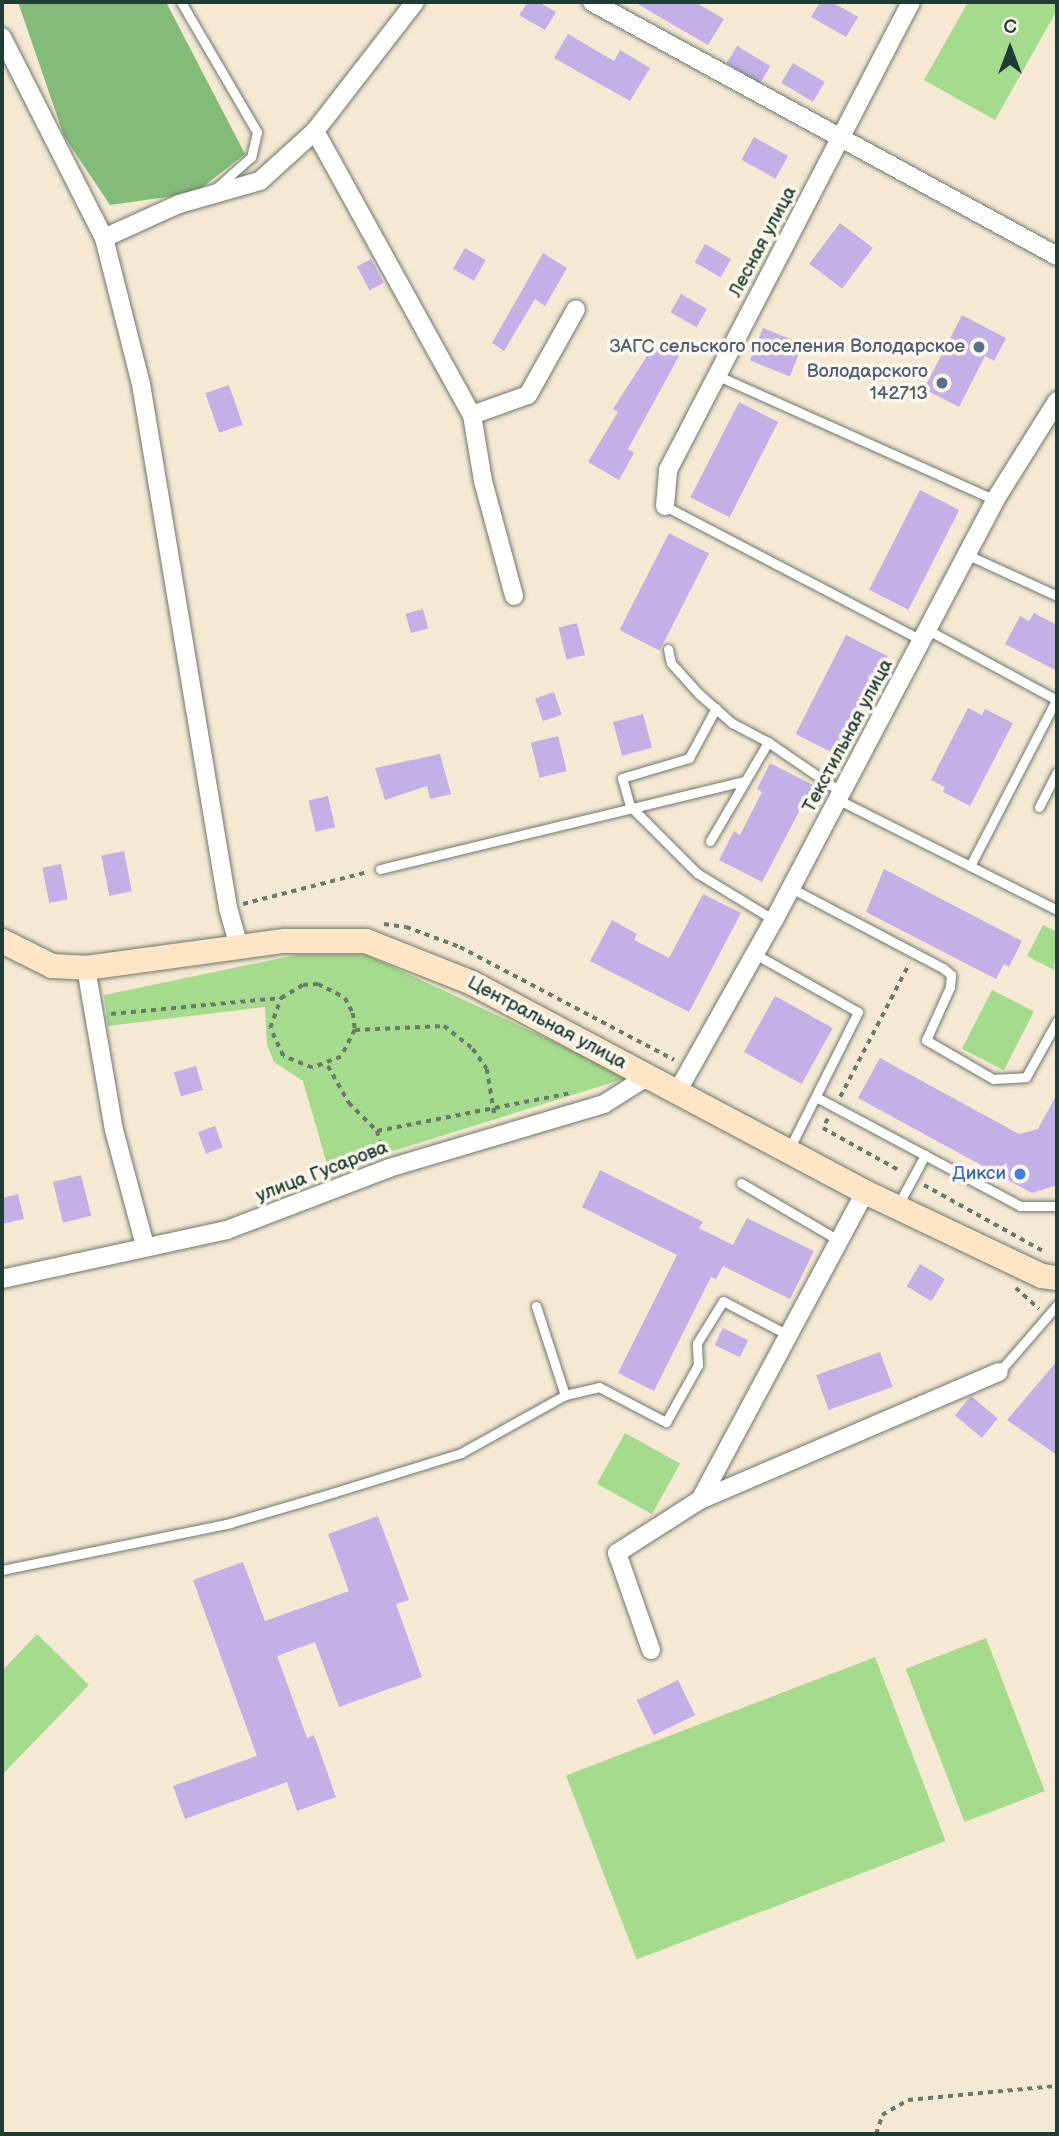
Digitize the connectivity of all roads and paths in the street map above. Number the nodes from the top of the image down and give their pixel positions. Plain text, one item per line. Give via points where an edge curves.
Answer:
1 (181, 2) edge
2 (415, 2) edge
3 (592, 2) edge
4 (911, 2) edge
5 (2, 37) edge
6 (315, 131) junction
7 (843, 136) junction
8 (206, 196) junction
9 (104, 238) junction
10 (1057, 256) edge
11 (576, 309) dead end
12 (716, 375) junction
13 (1057, 401) edge
14 (472, 415) junction
15 (995, 500) junction
16 (665, 506) joint
17 (968, 555) junction
18 (514, 596) dead end
19 (1057, 596) edge
20 (926, 636) junction
21 (668, 649) dead end
22 (1057, 700) edge
23 (716, 708) junction
24 (768, 743) junction
25 (1057, 772) edge
26 (745, 781) junction
27 (839, 795) junction
28 (630, 806) junction
29 (1039, 807) dead end
30 (710, 841) dead end
31 (971, 866) junction
32 (380, 869) joint
33 (791, 888) junction
34 (228, 908) junction
35 (1057, 910) edge
36 (774, 920) junction
37 (2, 941) edge
38 (239, 946) junction
39 (915, 953) junction
40 (755, 954) junction
41 (86, 968) junction
42 (281, 998) junction
43 (91, 1016) junction
44 (1057, 1021) edge
45 (355, 1030) junction
46 (328, 1066) junction
47 (648, 1076) junction
48 (677, 1092) junction
49 (573, 1093) dead end
50 (816, 1097) junction
51 (835, 1107) junction
52 (491, 1110) junction
53 (377, 1131) junction
54 (503, 1133) junction
55 (788, 1150) junction
56 (925, 1155) junction
57 (389, 1168) junction
58 (913, 1178) junction
59 (741, 1183) dead end
60 (865, 1192) junction
61 (1057, 1206) edge
62 (898, 1207) junction
63 (840, 1241) junction
64 (145, 1246) junction
65 (1054, 1267) edge
66 (2, 1279) edge
67 (1057, 1305) edge
68 (536, 1306) dead end
69 (788, 1335) junction
70 (999, 1372) joint
71 (565, 1395) junction
72 (700, 1500) junction
73 (2, 1570) edge
74 (651, 1650) dead end
75 (1057, 2087) edge
76 (876, 2134) edge

1 - 8 lane via 257,132 251,157
2 - 6 street
3 - 7 street
4 - 7 street, Лесная улица
5 - 9 street
6 - 8 street via 260,181
6 - 14 street
7 - 10 street
7 - 12 street, Лесная улица
8 - 9 street
9 - 34 street via 141,384
11 - 14 street via 528,394
12 - 15 lane
12 - 16 street, Лесная улица via 668,470
13 - 15 street, Текстильная улица
14 - 18 street via 483,481
15 - 17 street, Текстильная улица
16 - 20 lane
17 - 19 lane
17 - 20 street, Текстильная улица
20 - 22 lane
20 - 27 street, Текстильная улица
21 - 23 lane via 671,663
22 - 31 lane
23 - 24 lane via 732,723
23 - 28 lane via 689,758 622,778
24 - 26 lane
24 - 27 lane
25 - 29 lane
26 - 28 lane
26 - 30 lane
27 - 31 lane
27 - 33 street, Текстильная улица
28 - 32 lane
28 - 36 lane via 697,873
31 - 35 lane
32 - 34 path
33 - 36 street, Текстильная улица
33 - 39 lane
34 - 38 street
36 - 40 street, Текстильная улица
37 - 41 main road, Центральная улица via 51,966
38 - 41 main road, Центральная улица via 145,964
38 - 47 main road, Центральная улица via 366,940 472,983
39 - 44 lane via 951,975 926,1040 993,1079 1026,1077
39 - 51 path
40 - 48 street, Текстильная улица
40 - 50 lane via 858,1012
41 - 43 street
42 - 43 path
42 - 45 path via 303,985 333,989 353,1013
42 - 46 path via 270,1028 278,1050 296,1065
43 - 64 street via 114,1130
45 - 46 path via 351,1045
45 - 52 path via 444,1026 473,1049 487,1069
46 - 53 path via 349,1103
47 - 48 main road, Центральная улица
47 - 54 street, улица Гусарова via 604,1104
48 - 55 main road, Центральная улица
49 - 52 path
50 - 51 lane
50 - 55 lane
51 - 56 lane
51 - 58 path via 823,1128
52 - 53 path
52 - 54 path
53 - 57 path
54 - 57 street, улица Гусарова
55 - 60 main road, Центральная улица
56 - 58 lane
56 - 61 lane via 1020,1206
57 - 64 street, улица Гусарова via 227,1230
58 - 62 lane
58 - 65 path
59 - 63 lane
60 - 62 main road, Центральная улица
60 - 63 street
62 - 65 main road, Центральная улица via 1042,1276
63 - 69 street
64 - 66 street, улица Гусарова
67 - 70 lane
68 - 71 lane
69 - 71 lane via 723,1301 698,1343 698,1365 666,1422 600,1387
69 - 72 street
70 - 72 street
71 - 73 lane via 461,1453 230,1523
72 - 74 street via 617,1553
75 - 76 path via 908,2100 882,2115

